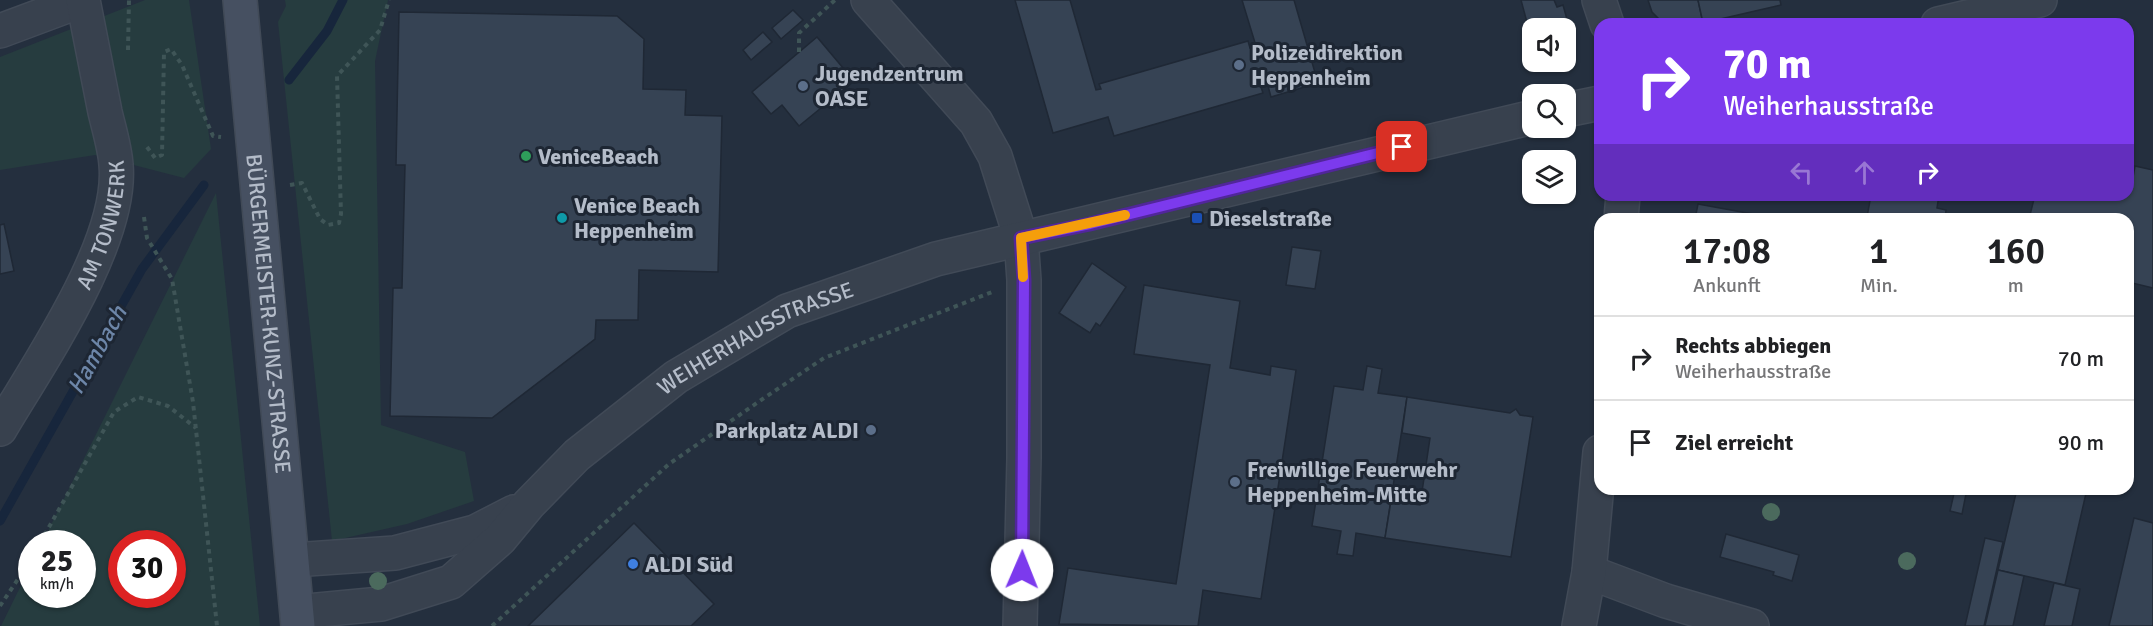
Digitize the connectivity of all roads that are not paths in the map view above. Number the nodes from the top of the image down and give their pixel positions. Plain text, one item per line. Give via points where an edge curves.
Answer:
1 (83, 0) edge
2 (868, 0) edge
3 (1599, 0) edge
4 (2040, 0) edge
5 (241, 8) edge
6 (1605, 18) edge
7 (1964, 18) edge
8 (0, 32) edge
9 (1594, 104) edge
10 (1576, 108) edge
11 (1522, 120) edge
12 (1021, 238) junction
13 (0, 429) edge
14 (1596, 495) edge
15 (529, 504) junction
16 (293, 560) junction
17 (1589, 572) junction
18 (298, 619) edge
19 (1020, 626) edge
20 (1579, 626) edge
21 (1752, 626) edge

1 - 8 street, AM TONWERK
1 - 13 street, AM TONWERK via 116,166 115,195 109,226 96,257 61,326
2 - 12 street via 976,122 995,156
3 - 6 street
4 - 7 street
5 - 16 street, BÜRGERMEISTER-KUNZ-STRASSE
9 - 10 street
11 - 12 street, WEIHERHAUSSTRASSE
12 - 15 street, WEIHERHAUSSTRASSE via 936,259 787,311 676,376 577,455
12 - 19 street via 1024,280
14 - 17 street
15 - 16 street, WEIHERHAUSSTRASSE via 476,532 395,553
15 - 18 street, WEIHERHAUSSTRASSE via 500,539 451,582 381,604
16 - 18 street, BÜRGERMEISTER-KUNZ-STRASSE
17 - 20 street
17 - 21 street via 1666,602

